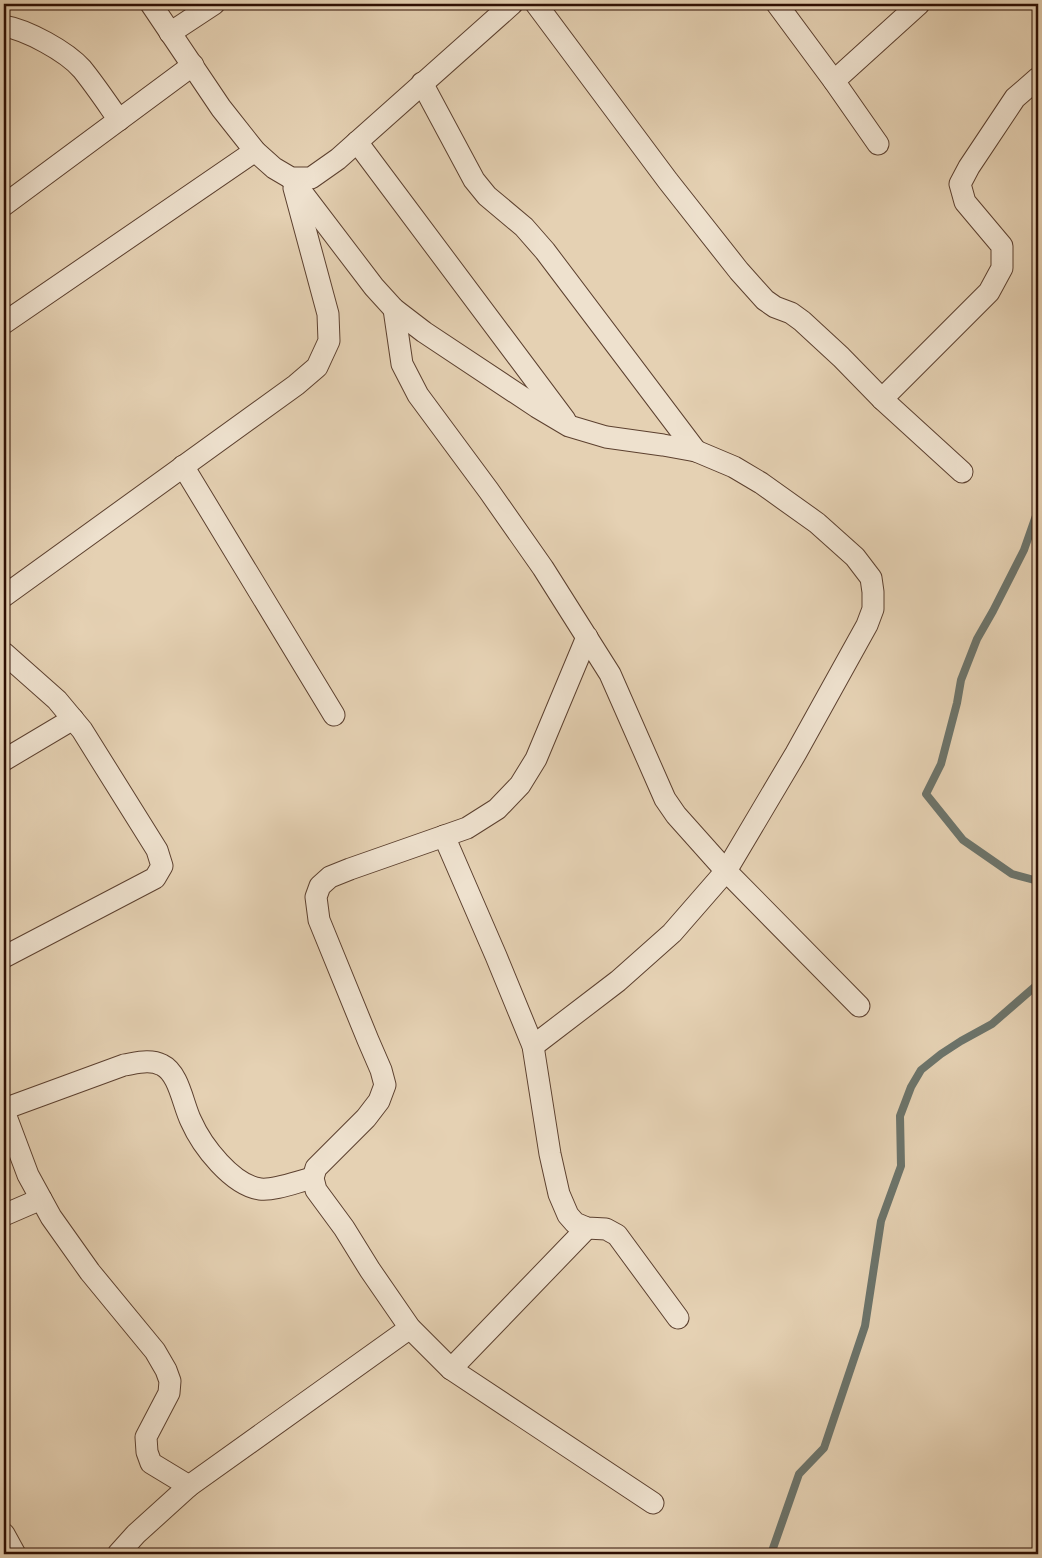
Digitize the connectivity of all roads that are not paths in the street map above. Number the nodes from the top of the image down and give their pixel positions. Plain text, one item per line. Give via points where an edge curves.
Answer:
1 (151, 4) edge
2 (214, 4) edge
3 (512, 4) edge
4 (536, 4) edge
5 (777, 4) edge
6 (919, 4) edge
7 (4, 26) edge
8 (170, 33) junction
9 (193, 65) junction
10 (1038, 78) edge
11 (834, 81) junction
12 (422, 83) junction
13 (119, 120) junction
14 (357, 142) junction
15 (878, 144) dead end
16 (254, 151) junction
17 (291, 178) junction
18 (4, 205) edge
19 (394, 309) junction
20 (4, 322) edge
21 (882, 399) junction
22 (569, 426) junction
23 (696, 451) junction
24 (183, 466) junction
25 (962, 472) dead end
26 (4, 596) edge
27 (587, 638) junction
28 (4, 653) edge
29 (334, 715) dead end
30 (73, 719) junction
31 (4, 760) edge
32 (444, 836) junction
33 (726, 871) junction
34 (4, 956) edge
35 (859, 1006) dead end
36 (533, 1046) junction
37 (4, 1110) edge
38 (312, 1178) junction
39 (41, 1199) junction
40 (4, 1215) edge
41 (587, 1228) junction
42 (678, 1318) dead end
43 (410, 1328) junction
44 (450, 1369) junction
45 (189, 1486) junction
46 (653, 1503) dead end
47 (4, 1534) edge
48 (15, 1554) edge
49 (118, 1554) edge

1 - 8 street
2 - 8 street
3 - 12 street
4 - 21 street via 739,271 765,300 802,321
5 - 11 street
6 - 11 street
7 - 13 street via 17,28 41,40 81,68
8 - 9 street
9 - 13 street
9 - 16 street
10 - 21 street via 1015,98 960,184 965,202 1002,246 1002,268 984,298
11 - 15 street
12 - 14 street
12 - 23 street via 474,180 545,251
13 - 18 street
14 - 17 street via 311,178
14 - 22 street
16 - 17 street
16 - 20 street
17 - 19 street
17 - 24 street via 328,314 329,341 317,366 296,385
19 - 22 street via 536,408
19 - 27 street via 402,364 418,395 538,560
21 - 25 street
22 - 23 street via 606,437
23 - 33 street via 761,483 816,523 855,556 871,578 874,592 873,609 867,625
24 - 26 street
24 - 29 street
27 - 32 street via 536,759 520,786 497,809 467,828
27 - 33 street via 610,674 664,799
28 - 30 street via 57,700
30 - 31 street
30 - 34 street via 157,850 162,866 155,878
32 - 36 street
32 - 38 street via 330,877 320,886 316,897 319,920 382,1070 384,1085 380,1101 316,1168
33 - 35 street
33 - 36 street via 672,933 618,981
36 - 41 street via 559,1194 575,1224
37 - 38 street via 124,1065 144,1061 162,1064 173,1073 191,1122 204,1145 230,1174 261,1189
37 - 39 street via 28,1175
38 - 43 street via 316,1190
39 - 40 street
39 - 45 street via 50,1217 90,1272 155,1351 166,1370 170,1381 168,1393 146,1437 147,1452 151,1463
41 - 42 street via 606,1229 617,1236
41 - 44 street
43 - 44 street
43 - 45 street
44 - 46 street
45 - 49 street
47 - 48 street

